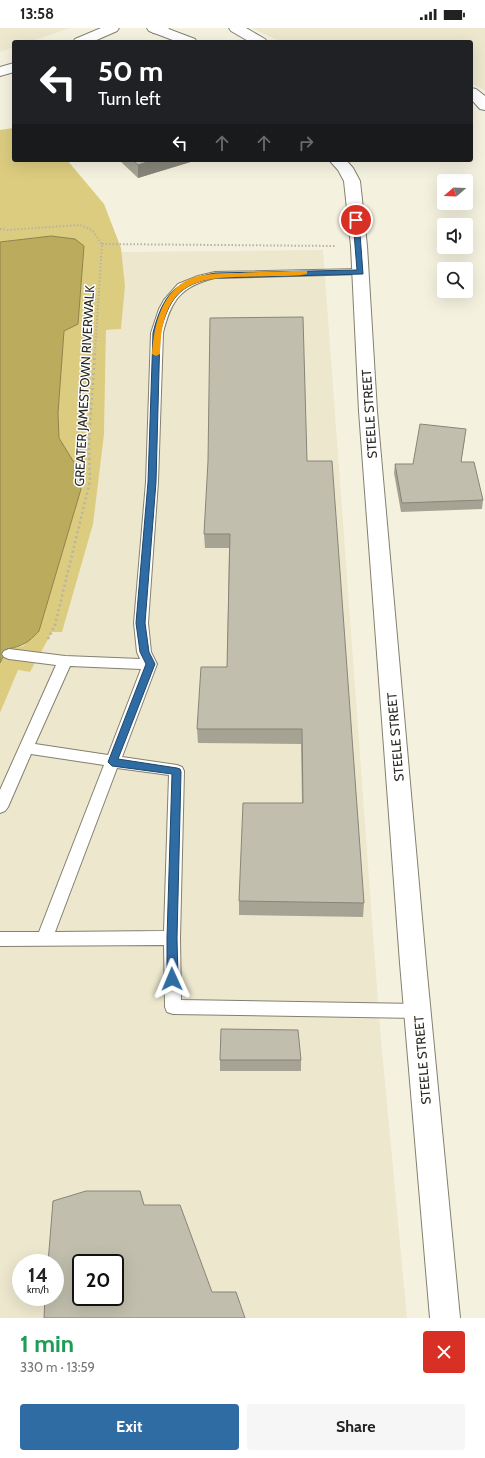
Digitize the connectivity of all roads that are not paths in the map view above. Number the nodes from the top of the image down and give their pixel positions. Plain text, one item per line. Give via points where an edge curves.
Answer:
1 (112, 28) edge
2 (236, 28) edge
3 (160, 30) edge
4 (85, 40) edge
5 (185, 40) edge
6 (257, 40) edge
7 (12, 68) edge
8 (0, 72) edge
9 (473, 94) edge
10 (485, 106) edge
11 (339, 162) edge
12 (361, 272) junction
13 (9, 654) road end
14 (65, 661) junction
15 (150, 664) junction
16 (26, 748) junction
17 (112, 762) junction
18 (0, 807) edge
19 (172, 938) junction
20 (0, 939) edge
21 (44, 939) junction
22 (418, 1011) junction
23 (445, 1318) edge

1 - 4 main road
2 - 6 main road
3 - 5 main road
7 - 8 main road
9 - 10 main road
11 - 12 main road, STEELE STREET via 352,181
12 - 15 lane via 215,276 197,279 174,293 166,306 157,333 152,482 141,623 144,652
12 - 22 main road, STEELE STREET via 368,411
13 - 14 lane
14 - 15 lane
14 - 16 lane
15 - 17 lane
16 - 17 lane
16 - 18 lane
17 - 19 lane via 177,772
17 - 21 lane
19 - 21 lane
19 - 22 lane via 173,1007
20 - 21 lane
22 - 23 main road, STEELE STREET

